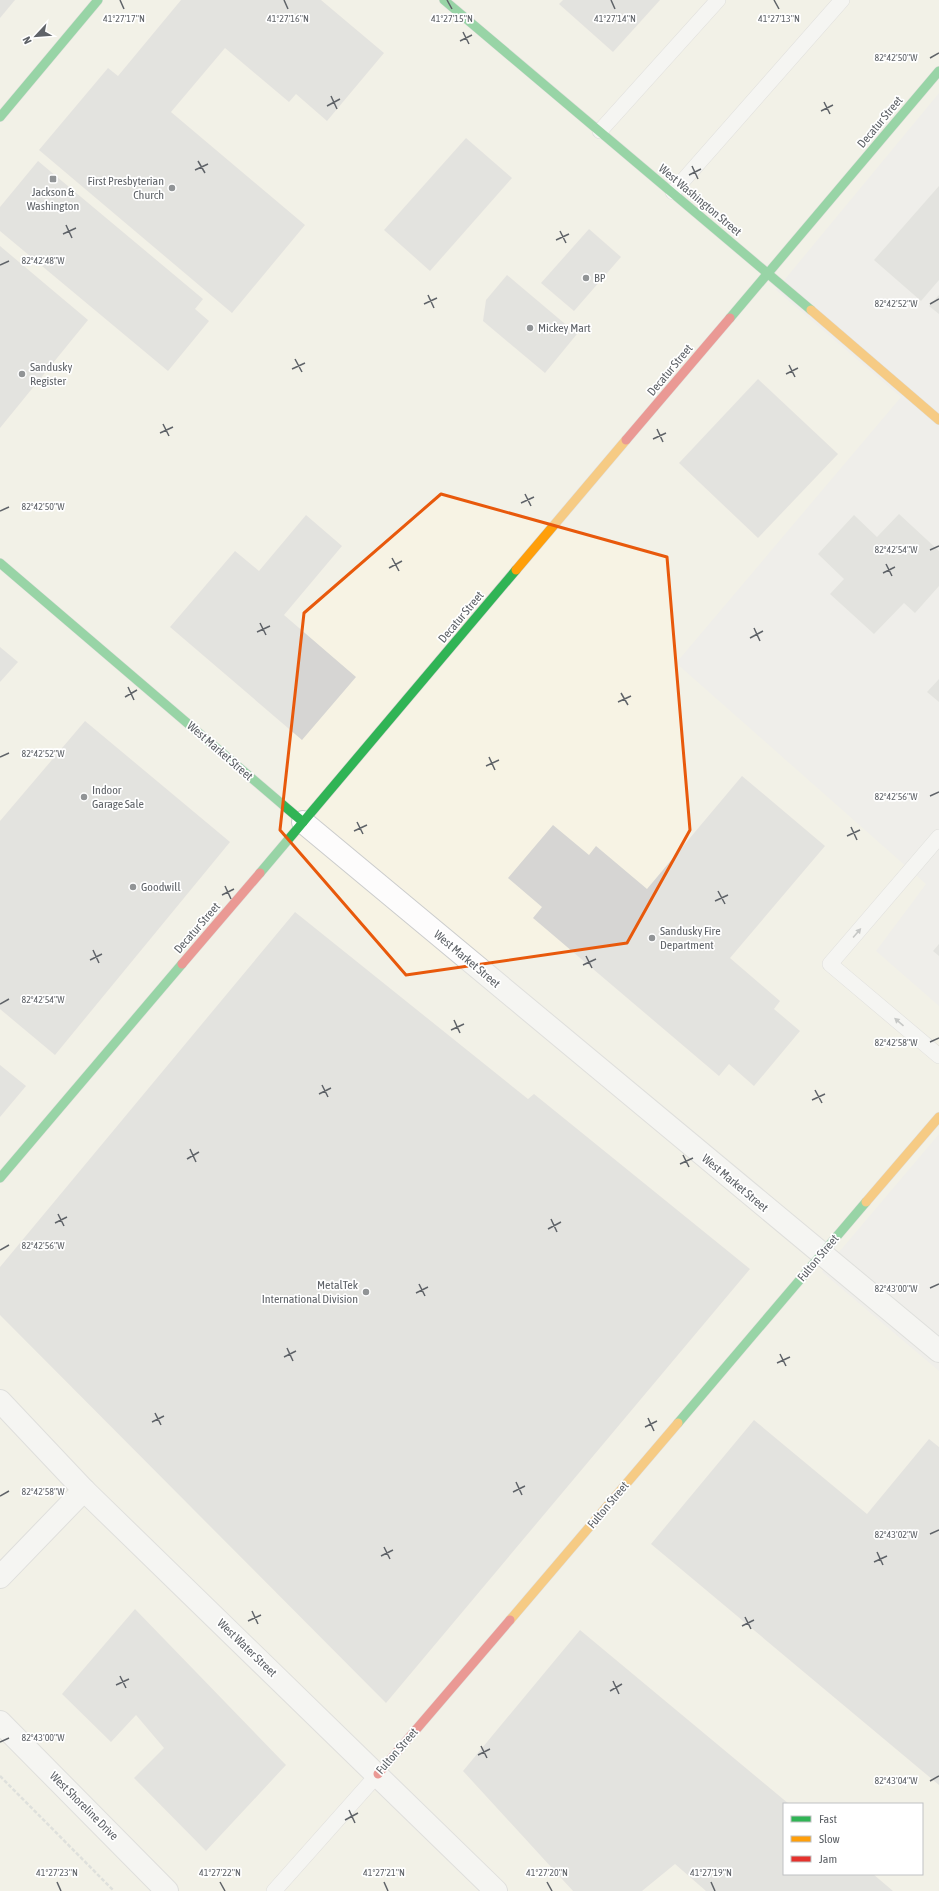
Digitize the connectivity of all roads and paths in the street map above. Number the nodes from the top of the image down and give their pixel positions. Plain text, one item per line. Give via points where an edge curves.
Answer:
1 (98, 0) edge
2 (444, 0) edge
3 (718, 0) edge
4 (842, 0) edge
5 (939, 71) edge
6 (0, 117) edge
7 (600, 131) junction
8 (673, 192) junction
9 (768, 273) junction
10 (939, 420) edge
11 (0, 563) edge
12 (303, 822) junction
13 (939, 837) edge
14 (939, 1056) edge
15 (939, 1117) edge
16 (0, 1178) edge
17 (821, 1255) junction
18 (939, 1351) edge
19 (0, 1401) edge
20 (84, 1490) junction
21 (1, 1573) edge
22 (0, 1722) edge
23 (378, 1774) junction
24 (0, 1776) edge
25 (114, 1891) edge
26 (167, 1891) edge
27 (274, 1891) edge
28 (496, 1891) edge

1 - 6 street
2 - 7 street, West Washington Street
3 - 7 lane
4 - 8 lane
5 - 9 street, Decatur Street
7 - 8 street, West Washington Street
8 - 9 street, West Washington Street
9 - 10 street, West Washington Street
9 - 12 street, Decatur Street
11 - 12 street, West Market Street
12 - 16 street, Decatur Street
12 - 17 street, West Market Street
14 -> 13 lane via 830,964
15 - 17 street, Fulton Street
17 - 18 street, West Market Street
17 - 23 street, Fulton Street
19 - 20 street, West Water Street
20 - 21 street
20 - 23 street, West Water Street
22 - 26 street, West Shoreline Drive
23 - 27 lane, Fulton Street
23 - 28 street, West Water Street
24 - 25 path

